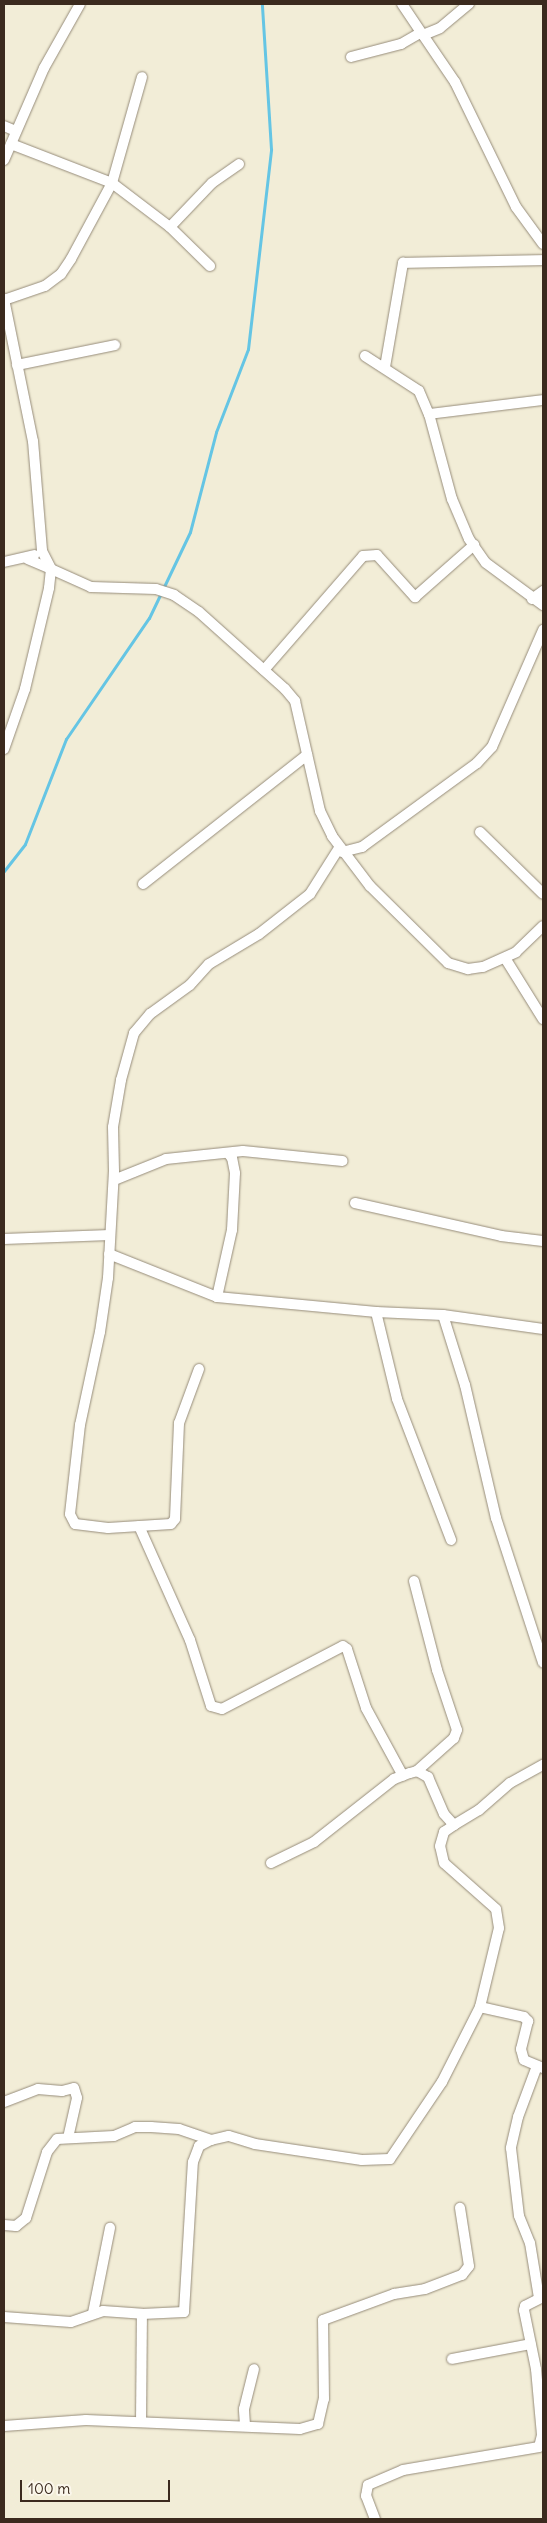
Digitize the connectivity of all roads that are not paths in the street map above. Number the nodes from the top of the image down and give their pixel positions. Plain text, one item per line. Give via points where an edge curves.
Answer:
1 (80, 4) edge
2 (402, 4) edge
3 (468, 4) edge
4 (421, 34) junction
5 (351, 57) dead end
6 (142, 77) dead end
7 (4, 126) edge
8 (16, 131) junction
9 (11, 144) junction
10 (4, 160) edge
11 (240, 164) dead end
12 (112, 183) junction
13 (170, 227) junction
14 (543, 244) edge
15 (543, 260) edge
16 (210, 266) dead end
17 (4, 300) edge
18 (7, 330) edge
19 (115, 344) dead end
20 (365, 356) dead end
21 (17, 365) junction
22 (385, 367) junction
23 (543, 400) edge
24 (430, 414) junction
25 (474, 545) junction
26 (42, 551) junction
27 (28, 559) junction
28 (4, 562) edge
29 (50, 569) junction
30 (543, 591) edge
31 (532, 599) junction
32 (543, 606) edge
33 (543, 630) edge
34 (264, 670) junction
35 (7, 726) edge
36 (4, 749) edge
37 (307, 755) junction
38 (480, 832) dead end
39 (341, 850) junction
40 (142, 884) dead end
41 (543, 894) edge
42 (543, 926) edge
43 (505, 958) junction
44 (543, 1019) edge
45 (228, 1153) junction
46 (343, 1161) dead end
47 (114, 1180) junction
48 (355, 1203) dead end
49 (110, 1235) junction
50 (4, 1238) edge
51 (543, 1241) edge
52 (109, 1254) junction
53 (217, 1297) junction
54 (376, 1312) junction
55 (443, 1315) junction
56 (543, 1329) edge
57 (199, 1369) dead end
58 (139, 1526) junction
59 (450, 1540) dead end
60 (414, 1581) dead end
61 (543, 1663) edge
62 (543, 1766) edge
63 (417, 1771) junction
64 (403, 1776) junction
65 (454, 1825) junction
66 (271, 1863) dead end
67 (480, 2007) junction
68 (540, 2067) edge
69 (4, 2102) edge
70 (68, 2138) junction
71 (211, 2140) junction
72 (460, 2208) dead end
73 (4, 2225) edge
74 (110, 2228) dead end
75 (541, 2297) edge
76 (93, 2313) junction
77 (142, 2314) junction
78 (4, 2317) edge
79 (531, 2344) junction
80 (452, 2359) dead end
81 (254, 2369) dead end
82 (141, 2422) junction
83 (245, 2425) junction
84 (4, 2426) edge
85 (375, 2519) edge

1 - 8 street via 44,68
2 - 4 street
3 - 4 street via 440,28
4 - 5 street via 402,44
4 - 14 street via 455,82 516,207
6 - 12 street
7 - 8 street
8 - 9 street
9 - 10 street
9 - 12 street
11 - 13 street via 212,183
12 - 13 street
12 - 17 street via 61,274 28,294
13 - 16 street
15 - 22 street via 403,263
17 - 18 street
18 - 21 street
19 - 21 street
20 - 22 street
21 - 26 street via 38,469
22 - 24 street via 419,390
23 - 24 street
24 - 25 street via 452,499
25 - 31 street via 486,563
25 - 34 street via 415,597 377,555 362,556
26 - 27 street
26 - 29 street
27 - 28 street
27 - 29 street
29 - 34 street via 91,587 156,589 174,595 199,612
29 - 35 street via 45,615 25,689
30 - 31 street
31 - 32 street
33 - 39 street via 492,747 477,763 362,846
34 - 37 street via 295,701
35 - 36 street
37 - 39 street via 320,811
37 - 40 street
38 - 41 street
39 - 43 street via 430,948 448,963 475,969
39 - 47 street via 310,894 293,910 209,964 190,985 140,1024 128,1053 115,1115
42 - 43 street
43 - 44 street
45 - 46 street via 254,1151
45 - 47 street via 166,1159
45 - 53 street via 235,1173 232,1230
47 - 49 street
48 - 51 street via 501,1236
49 - 50 street
49 - 52 street
52 - 53 street
52 - 58 street via 106,1304 81,1419 70,1514 75,1524 108,1528
53 - 54 street
54 - 55 street
54 - 59 street via 397,1399
55 - 56 street
55 - 61 street via 465,1385 492,1503
57 - 58 street via 179,1423 175,1519 171,1524
58 - 64 street via 190,1640 211,1706 222,1709 343,1646 347,1649 366,1708
60 - 63 street via 437,1670 457,1730 454,1738
62 - 65 street via 510,1783 479,1810
63 - 64 street
63 - 65 street via 428,1778 444,1814
64 - 66 street via 314,1842
65 - 67 street via 444,1832 440,1846 444,1863 496,1909 498,1919
67 - 68 street via 524,2017 528,2021 521,2049 524,2060
67 - 71 street via 442,2082 390,2159 362,2160 255,2144 229,2136
68 - 75 street via 518,2117 511,2148 519,2216 530,2244
69 - 70 street via 38,2089 62,2091 74,2088 77,2098
70 - 71 street via 114,2136 135,2127 151,2127 179,2129
70 - 73 street via 56,2139 47,2152 26,2218 16,2226
71 - 77 street via 199,2146 193,2162 184,2312
72 - 83 street via 469,2266 462,2275 425,2289 394,2294 323,2320 324,2399 318,2424 300,2429
74 - 76 street
75 - 79 street via 525,2306 524,2310
76 - 77 street via 102,2310
76 - 78 street via 71,2322
77 - 82 street
79 - 80 street
79 - 85 street via 542,2435 539,2447 403,2470 368,2485 366,2496
81 - 83 street via 244,2409
82 - 83 street
82 - 84 street via 86,2420

